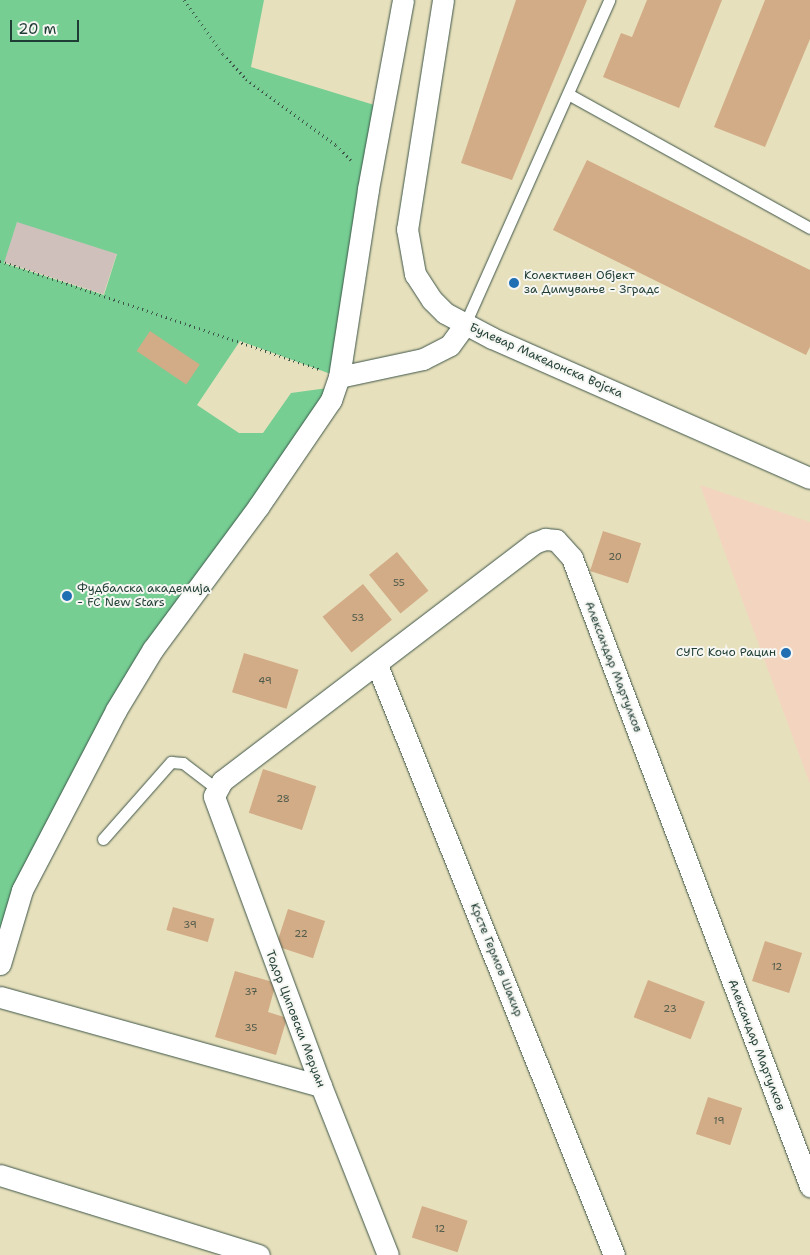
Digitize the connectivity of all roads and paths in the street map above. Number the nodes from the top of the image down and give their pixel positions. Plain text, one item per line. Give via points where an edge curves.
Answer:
1 (184, 0) edge
2 (403, 0) edge
3 (443, 0) edge
4 (609, 0) edge
5 (570, 95) junction
6 (368, 189) junction
7 (810, 228) edge
8 (0, 261) edge
9 (465, 324) junction
10 (339, 376) junction
11 (810, 478) edge
12 (378, 665) junction
13 (220, 785) junction
14 (103, 839) dead end
15 (0, 964) edge
16 (0, 997) edge
17 (321, 1086) junction
18 (0, 1175) edge
19 (810, 1186) edge
20 (259, 1255) edge
21 (388, 1255) edge
22 (614, 1255) edge

1 - 6 path via 234,66 260,90 344,151
2 - 6 street
3 - 9 street, Булевар Македонска Војска via 409,208 408,242 410,261 422,287 445,312
4 - 5 lane
5 - 7 lane
5 - 9 lane
6 - 10 street
8 - 10 path
9 - 10 street via 450,345 429,356
9 - 11 street, Булевар Македонска Војска
10 - 15 street via 330,400 302,444 194,590 116,710 22,890
12 - 13 street, Александар Мартулков
12 - 19 street, Александар Мартулков via 534,543 556,540 563,547 572,558
12 - 22 street, Крсте Гермов Шакир
13 - 14 lane via 183,762 170,762
13 - 17 street, Тодор Циповски Мерџан via 214,796 217,811
16 - 17 street
17 - 21 street, Тодор Циповски Мерџан
18 - 20 street

